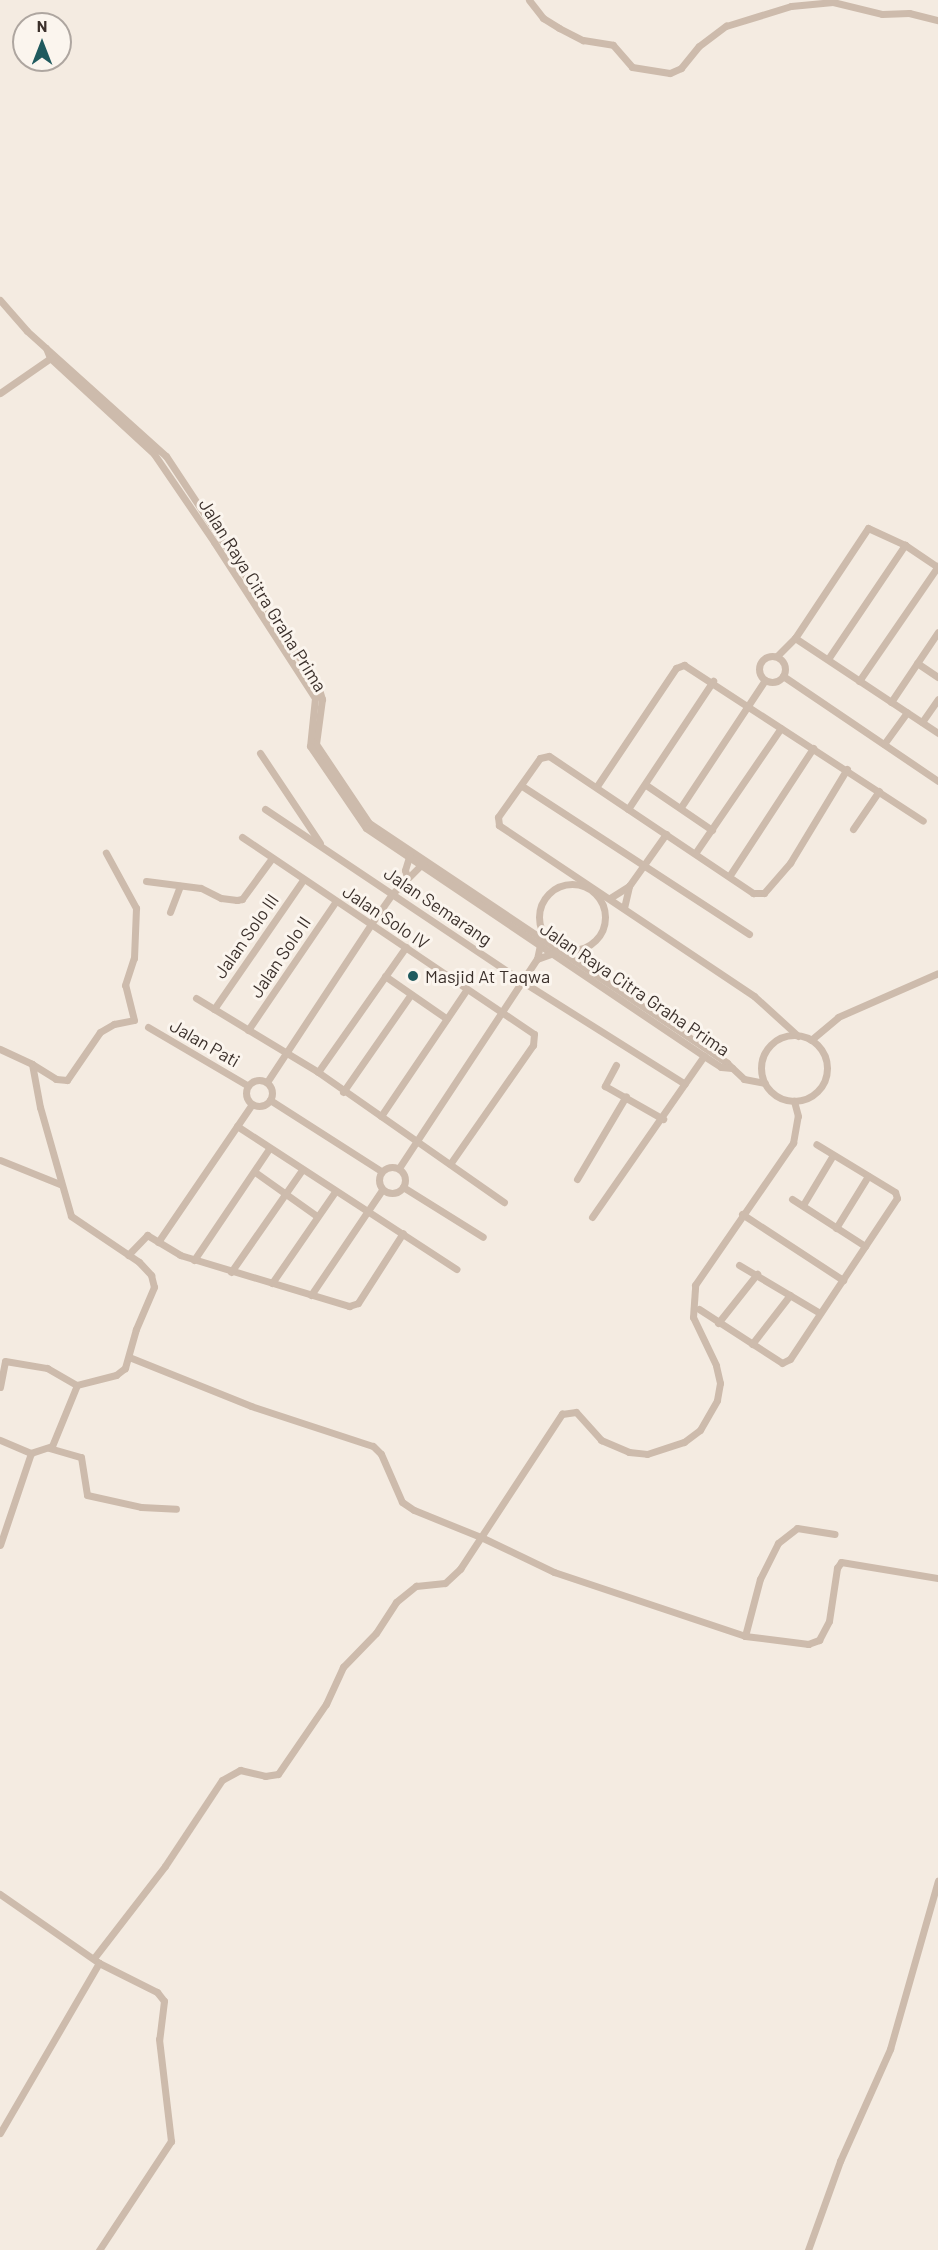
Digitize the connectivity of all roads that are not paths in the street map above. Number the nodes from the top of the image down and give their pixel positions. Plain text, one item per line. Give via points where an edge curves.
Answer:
1 (530, 0) edge
2 (938, 20) edge
3 (0, 300) edge
4 (53, 356) junction
5 (0, 393) edge
6 (906, 545) junction
7 (938, 567) edge
8 (938, 632) edge
9 (795, 638) junction
10 (777, 656) junction
11 (828, 659) junction
12 (917, 663) junction
13 (783, 676) junction
14 (938, 677) edge
15 (765, 680) junction
16 (713, 681) junction
17 (859, 681) junction
18 (938, 699) edge
19 (891, 702) junction
20 (746, 704) junction
21 (907, 712) junction
22 (922, 722) junction
23 (781, 728) junction
24 (938, 733) edge
25 (884, 744) junction
26 (813, 748) junction
27 (260, 753) dead end
28 (847, 769) junction
29 (938, 781) edge
30 (646, 785) junction
31 (522, 786) junction
32 (597, 786) junction
33 (879, 790) junction
34 (681, 807) junction
35 (265, 809) dead end
36 (628, 809) junction
37 (923, 821) dead end
38 (853, 828) dead end
39 (712, 830) junction
40 (666, 834) junction
41 (243, 837) dead end
42 (326, 849) junction
43 (696, 852) junction
44 (106, 853) dead end
45 (410, 854) junction
46 (272, 858) junction
47 (423, 863) junction
48 (644, 865) junction
49 (730, 875) junction
50 (407, 877) junction
51 (303, 880) junction
52 (146, 881) dead end
53 (180, 886) junction
54 (629, 886) junction
55 (590, 887) junction
56 (392, 894) junction
57 (610, 898) junction
58 (336, 901) junction
59 (624, 908) junction
60 (170, 912) dead end
61 (371, 924) junction
62 (749, 934) dead end
63 (544, 941) junction
64 (406, 947) junction
65 (557, 951) junction
66 (537, 959) junction
67 (938, 974) edge
68 (385, 976) junction
69 (523, 982) junction
70 (467, 989) junction
71 (411, 994) junction
72 (196, 998) dead end
73 (214, 1009) junction
74 (503, 1012) junction
75 (447, 1019) junction
76 (148, 1027) dead end
77 (248, 1030) junction
78 (798, 1036) junction
79 (811, 1040) junction
80 (0, 1049) edge
81 (283, 1052) junction
82 (704, 1056) junction
83 (32, 1064) junction
84 (616, 1065) dead end
85 (732, 1068) junction
86 (318, 1072) junction
87 (267, 1082) junction
88 (765, 1083) junction
89 (685, 1084) junction
90 (248, 1085) junction
91 (343, 1092) junction
92 (626, 1096) junction
93 (270, 1100) junction
94 (794, 1101) junction
95 (252, 1104) junction
96 (381, 1116) junction
97 (663, 1119) junction
98 (237, 1126) junction
99 (414, 1142) junction
100 (816, 1144) dead end
101 (269, 1149) junction
102 (833, 1155) junction
103 (0, 1160) edge
104 (450, 1164) junction
105 (399, 1168) junction
106 (302, 1170) junction
107 (381, 1171) junction
108 (255, 1172) junction
109 (867, 1176) junction
110 (577, 1179) dead end
111 (60, 1184) junction
112 (403, 1187) junction
113 (382, 1190) junction
114 (334, 1193) junction
115 (285, 1194) junction
116 (792, 1199) dead end
117 (504, 1202) dead end
118 (802, 1205) junction
119 (367, 1214) junction
120 (742, 1214) junction
121 (317, 1216) junction
122 (592, 1217) dead end
123 (836, 1228) junction
124 (402, 1233) junction
125 (483, 1237) dead end
126 (158, 1242) junction
127 (865, 1246) junction
128 (128, 1255) junction
129 (195, 1260) junction
130 (739, 1264) dead end
131 (456, 1269) dead end
132 (231, 1272) junction
133 (757, 1274) junction
134 (843, 1280) junction
135 (272, 1283) junction
136 (311, 1295) junction
137 (789, 1295) junction
138 (699, 1309) dead end
139 (820, 1313) junction
140 (718, 1323) junction
141 (752, 1344) junction
142 (129, 1358) junction
143 (77, 1385) junction
144 (0, 1387) edge
145 (0, 1440) edge
146 (49, 1448) junction
147 (31, 1453) junction
148 (176, 1509) dead end
149 (836, 1534) dead end
150 (483, 1538) junction
151 (0, 1545) edge
152 (938, 1578) edge
153 (745, 1636) junction
154 (938, 1881) edge
155 (0, 1894) edge
156 (96, 1961) junction
157 (0, 2133) edge
158 (99, 2250) edge
159 (808, 2250) edge

1 - 2 street via 543,18 560,28 583,40 613,45 632,67 670,73 681,68 699,46 726,26 791,6 833,2 882,14 909,13
3 - 4 street, Jalan Raya Citra Graha Prima
4 - 5 street
4 - 45 street, Jalan Raya Citra Graha Prima via 142,436 312,693 315,702 310,746 335,787 366,828
6 - 7 street
6 - 9 street via 868,528
6 - 11 street
7 - 17 street
8 - 12 street
9 - 10 street
9 - 11 street
10 - 13 street via 785,669
10 - 15 street via 762,660 760,674
11 - 17 street
12 - 14 street
12 - 19 street
13 - 15 street via 778,681
13 - 25 street
15 - 20 street
16 - 20 street
16 - 30 street
16 - 32 street via 684,665 676,668
17 - 19 street
18 - 22 street
19 - 21 street
20 - 23 street
20 - 34 street
21 - 22 street
21 - 25 street
22 - 24 street
23 - 26 street
23 - 39 street
25 - 29 street
26 - 28 street
26 - 49 street
27 - 42 street, Jalan Semarang
28 - 33 street
28 - 49 street via 790,863 768,891 753,893
30 - 34 street
30 - 36 street
31 - 32 street via 543,755
31 - 48 street
31 - 55 street via 499,815 499,825
32 - 36 street
33 - 37 street
33 - 38 street
34 - 39 street
35 - 42 street, Jalan Semarang
36 - 40 street
39 - 43 street
40 - 43 street
40 - 48 street
41 - 46 street, Jalan Solo IV
42 - 56 street, Jalan Semarang
43 - 49 street
44 - 83 street via 136,908 134,957 125,985 134,1020 100,1032 67,1080 56,1079
45 - 47 street, Jalan Raya Citra Graha Prima
45 - 50 street
46 - 51 street, Jalan Solo IV
46 - 53 street via 243,899 228,900 201,888
47 - 50 street
47 - 63 street, Jalan Raya Citra Graha Prima
48 - 54 street
48 - 62 street
50 - 56 street
51 - 58 street, Jalan Solo IV
51 - 73 street, Jalan Solo III
52 - 53 street
53 - 60 street
54 - 57 street
54 - 59 street
55 - 57 street
55 - 63 street via 567,884 545,898 540,923
55 - 63 street via 605,911 604,926 597,938 579,948
56 - 61 street
56 - 69 street, Jalan Semarang
57 - 59 street
58 - 61 street, Jalan Solo IV
58 - 77 street, Jalan Solo II
59 - 78 street via 754,996
61 - 64 street, Jalan Solo IV
61 - 81 street
63 - 65 street, Jalan Raya Citra Graha Prima
63 - 66 street
64 - 68 street
64 - 70 street, Jalan Solo IV
65 - 66 street
65 - 82 street, Jalan Raya Citra Graha Prima
65 - 85 street, Jalan Raya Citra Graha Prima
66 - 69 street
67 - 79 street via 838,1017
68 - 71 street
68 - 86 street
69 - 74 street
69 - 89 street, Jalan Semarang
70 - 74 street, Jalan Solo IV
70 - 75 street
71 - 75 street
71 - 91 street
72 - 73 street
73 - 77 street
74 - 99 street
74 - 104 street, Jalan Solo IV via 534,1034 534,1042
75 - 96 street
76 - 90 street, Jalan Pati
77 - 81 street
78 - 79 street
78 - 88 street via 781,1038 767,1049 761,1066
79 - 94 street via 825,1056 826,1077 814,1094
80 - 83 street
81 - 86 street
81 - 87 street
82 - 85 street, Jalan Raya Citra Graha Prima via 721,1067
82 - 89 street
83 - 111 street
84 - 92 street via 604,1085
85 - 88 street via 750,1082
86 - 91 street
87 - 90 street via 254,1080
87 - 93 street via 271,1087
88 - 94 street via 777,1096
89 - 97 street
90 - 95 street via 247,1099
91 - 96 street
92 - 97 street
92 - 110 street
93 - 95 street via 258,1106
93 - 107 street
94 - 120 street via 798,1116 793,1143
95 - 98 street
96 - 99 street
97 - 122 street
98 - 101 street
98 - 126 street
99 - 104 street
99 - 105 street
100 - 102 street
101 - 106 street
101 - 108 street
102 - 109 street
102 - 118 street
103 - 111 street
104 - 117 street
105 - 107 street via 390,1166
105 - 112 street via 405,1180
106 - 114 street
106 - 115 street
107 - 113 street via 378,1178
108 - 115 street
108 - 129 street
109 - 123 street
109 - 127 street via 895,1192 897,1198
111 - 128 street via 75,1220
112 - 113 street via 397,1192
112 - 125 street
113 - 119 street
114 - 119 street
114 - 121 street
115 - 121 street
115 - 132 street
116 - 118 street
118 - 123 street
119 - 124 street
119 - 136 street
120 - 134 street
120 - 150 street via 695,1285 693,1317 716,1365 720,1383 717,1400 700,1430 663,1450 647,1454 629,1452 601,1440 579,1414 566,1412 524,1468
121 - 135 street
123 - 127 street
124 - 131 street
124 - 136 street via 355,1305
126 - 128 street via 145,1235
126 - 129 street
127 - 134 street
128 - 142 street via 151,1275 154,1287
129 - 132 street
130 - 133 street
132 - 135 street
133 - 137 street
133 - 140 street
134 - 139 street
135 - 136 street
137 - 139 street
137 - 141 street
138 - 140 street
139 - 141 street via 787,1363
140 - 141 street
142 - 143 street via 116,1375
142 - 150 street via 251,1406 373,1446 405,1505
143 - 144 street via 47,1368 5,1361
143 - 146 street
145 - 147 street
146 - 147 street
146 - 148 street via 81,1456 87,1495 141,1507
147 - 151 street
149 - 153 street via 797,1528 778,1543 760,1579
150 - 153 street via 554,1572
150 - 156 street via 445,1583 416,1586 396,1602 370,1641 343,1667 326,1704 285,1768 273,1777 240,1770 222,1780
152 - 153 street via 841,1562 829,1621 819,1640 808,1644
154 - 159 street via 890,2049 840,2161
155 - 156 street
156 - 157 street
156 - 158 street via 162,1998 159,2039 172,2136 133,2204

